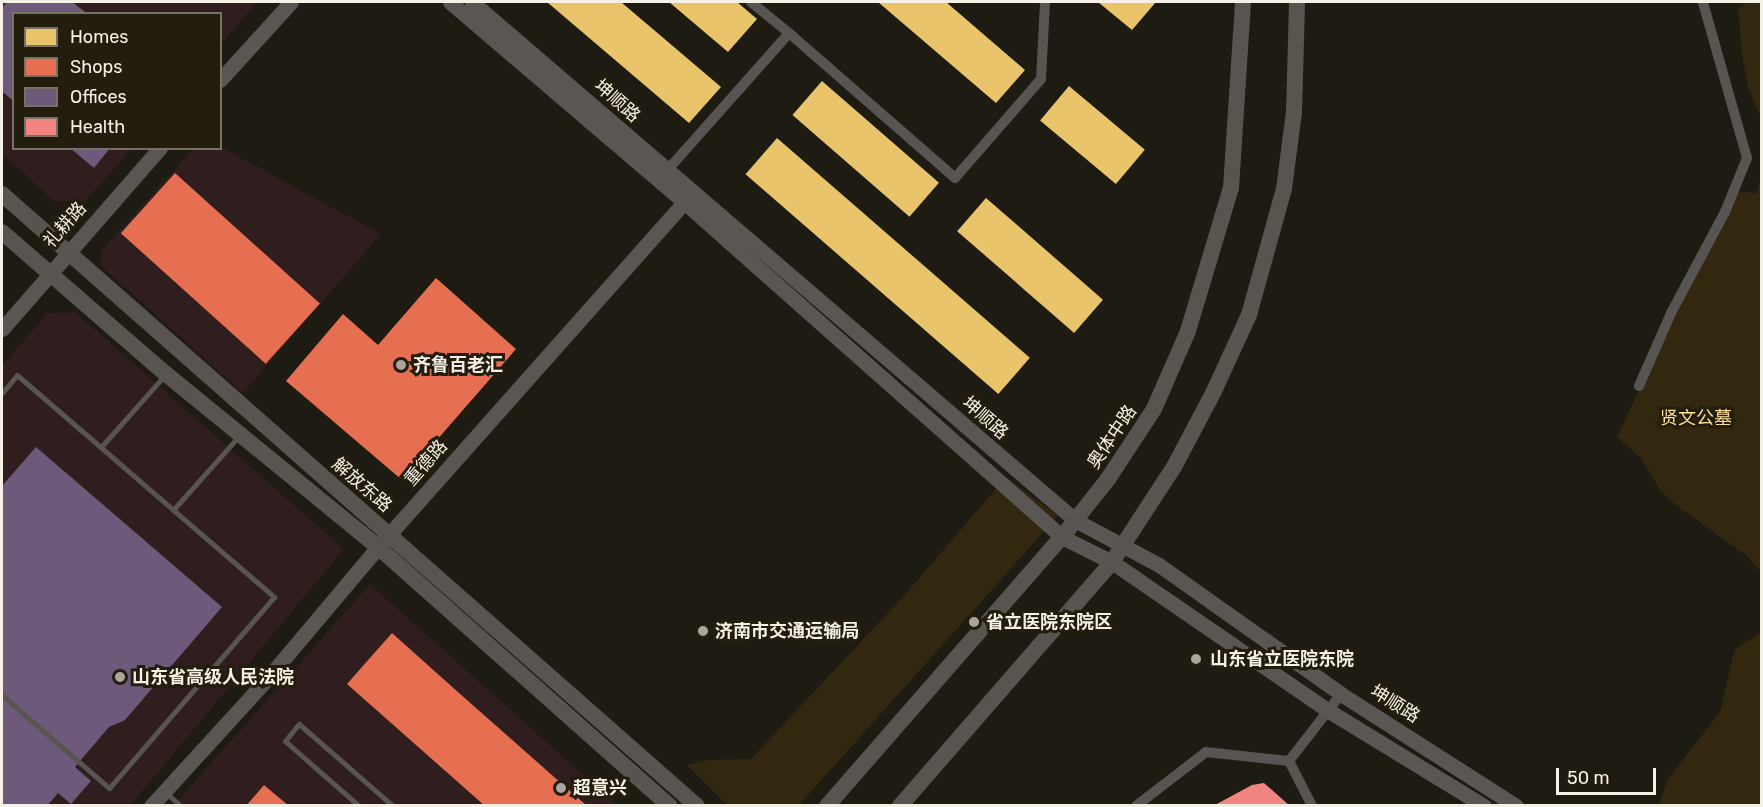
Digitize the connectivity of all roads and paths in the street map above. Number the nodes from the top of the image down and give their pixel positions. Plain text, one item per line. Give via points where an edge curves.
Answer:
1 (291, 2) edge
2 (450, 2) edge
3 (472, 2) edge
4 (752, 2) edge
5 (1045, 2) edge
6 (1243, 2) edge
7 (1297, 2) edge
8 (1703, 2) edge
9 (789, 33) junction
10 (222, 79) edge
11 (158, 150) edge
12 (663, 175) junction
13 (2, 194) edge
14 (684, 202) junction
15 (2, 232) edge
16 (67, 253) junction
17 (48, 275) junction
18 (2, 329) edge
19 (166, 374) junction
20 (1639, 386) dead end
21 (2, 393) edge
22 (240, 434) junction
23 (101, 447) junction
24 (173, 510) junction
25 (1075, 520) junction
26 (390, 534) junction
27 (1062, 537) junction
28 (1124, 543) junction
29 (378, 547) junction
30 (1112, 562) junction
31 (1341, 694) junction
32 (2, 695) edge
33 (1329, 711) junction
34 (1289, 761) junction
35 (164, 790) junction
36 (151, 806) edge
37 (181, 806) edge
38 (359, 806) edge
39 (393, 806) edge
40 (670, 806) edge
41 (697, 806) edge
42 (827, 806) edge
43 (900, 806) edge
44 (1136, 806) edge
45 (1312, 806) edge
46 (1484, 806) edge
47 (1516, 806) edge

1 - 10 street
2 - 12 street, 坤顺路
3 - 12 street, 坤顺路
4 - 9 street
5 - 9 street via 1041,79 955,178
6 - 25 main road, 奥体中路 via 1231,188 1188,331 1154,410
7 - 28 main road via 1294,111 1284,189 1249,315 1174,467
8 - 20 street via 1748,158
9 - 12 street
11 - 16 street, 礼耕路
12 - 14 street, 坤顺路
12 - 25 street, 坤顺路
13 - 16 main road, 解放东路
14 - 26 street, 重德路
14 - 27 street, 坤顺路
15 - 17 main road, 解放东路
16 - 17 street, 礼耕路
16 - 26 main road, 解放东路
17 - 18 street, 礼耕路
17 - 19 main road, 解放东路
19 - 22 main road, 解放东路
19 - 23 lane
21 - 23 lane via 17,375
22 - 24 lane
22 - 29 main road, 解放东路
23 - 24 lane
24 - 32 lane via 274,597 109,788
25 - 27 main road, 奥体中路
25 - 28 street, 坤顺路
26 - 29 street, 重德路
26 - 41 main road, 解放东路
27 - 30 street, 坤顺路
27 - 42 main road, 奥体中路
28 - 30 main road
28 - 31 street, 坤顺路
29 - 35 street, 重德路 via 266,680
29 - 40 main road, 解放东路
30 - 33 street, 坤顺路
30 - 43 main road
31 - 33 street
31 - 47 street, 坤顺路
33 - 34 street
33 - 46 street, 坤顺路
34 - 44 street via 1206,752
34 - 45 street
35 - 36 street, 重德路
35 - 37 lane
38 - 39 lane via 285,741 299,724

